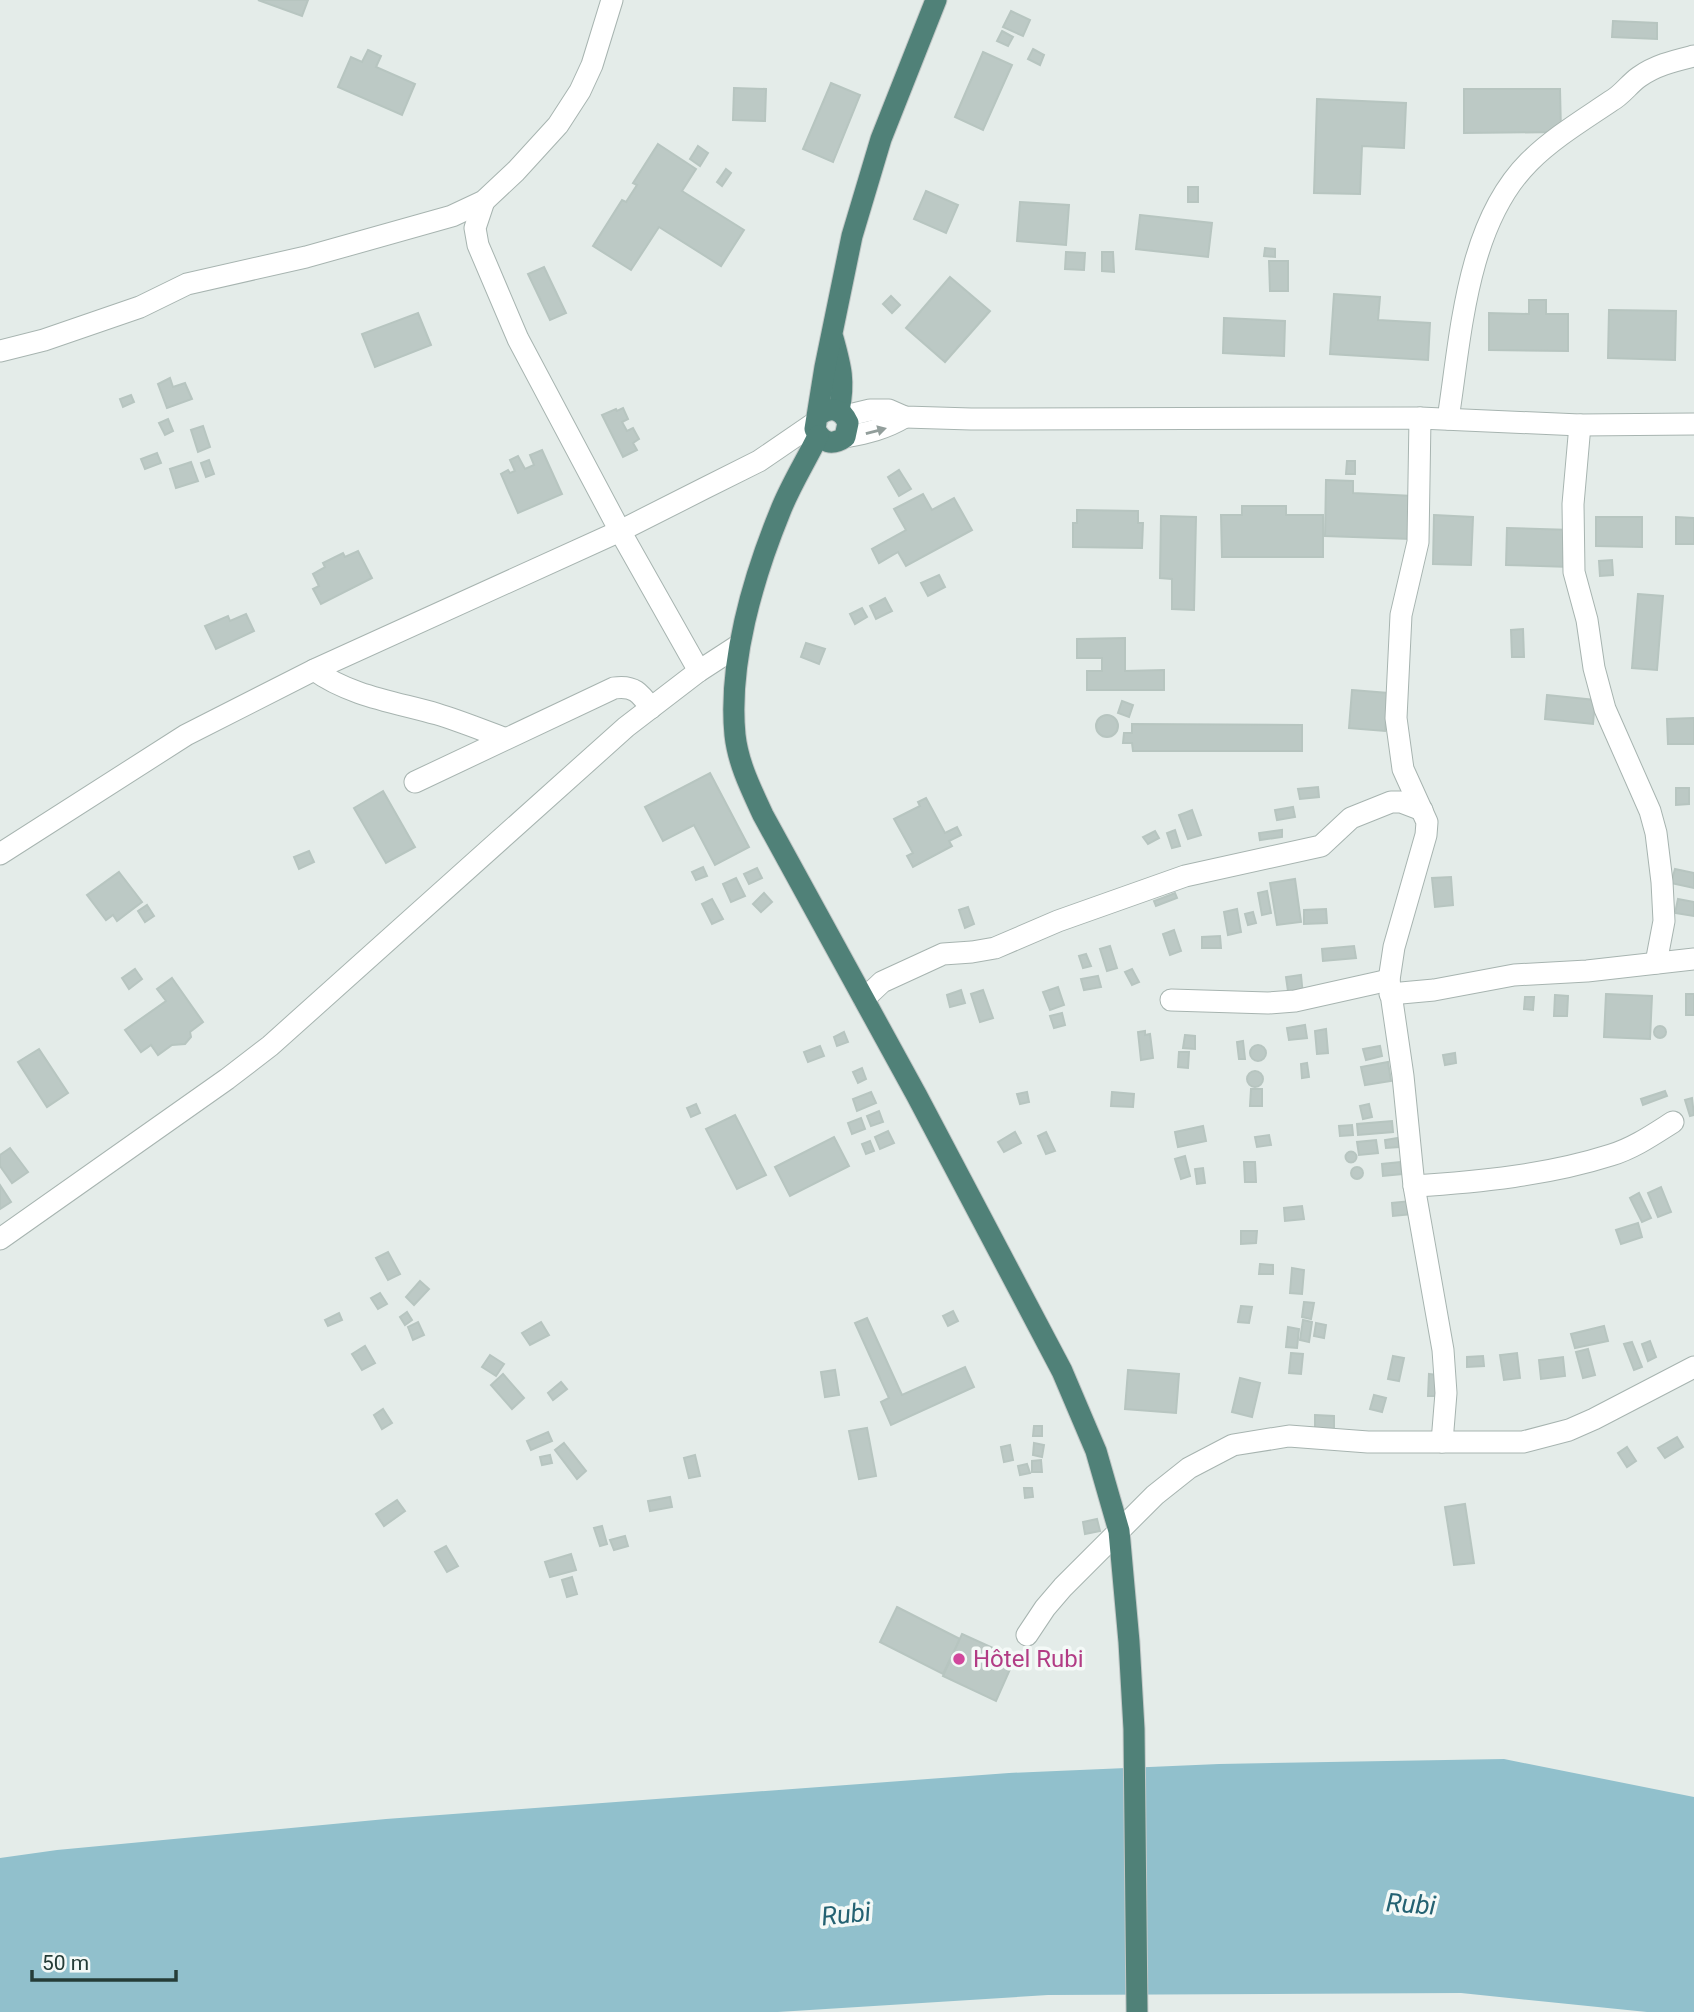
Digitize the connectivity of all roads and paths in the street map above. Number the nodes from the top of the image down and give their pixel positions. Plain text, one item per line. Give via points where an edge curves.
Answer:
1 (612, 0) edge
2 (936, 0) edge
3 (1694, 56) edge
4 (484, 201) junction
5 (452, 216) junction
6 (475, 228) junction
7 (0, 351) edge
8 (1420, 418) junction
9 (1448, 419) junction
10 (830, 423) junction
11 (1694, 424) edge
12 (1580, 425) junction
13 (620, 531) junction
14 (738, 645) junction
15 (314, 670) junction
16 (699, 671) junction
17 (651, 708) junction
18 (504, 738) junction
19 (1403, 769) junction
20 (415, 782) dead end
21 (1391, 802) junction
22 (1422, 810) junction
23 (0, 854) edge
24 (1694, 959) edge
25 (1656, 963) junction
26 (1390, 987) junction
27 (864, 999) junction
28 (1171, 1000) dead end
29 (1673, 1122) dead end
30 (1414, 1186) junction
31 (0, 1239) edge
32 (1694, 1367) edge
33 (1442, 1442) junction
34 (1119, 1531) junction
35 (1027, 1635) dead end
36 (1137, 2012) edge

1 - 4 street via 580,91 558,125
2 - 10 highway via 881,139 852,236 832,334 844,388
3 - 9 street via 1658,65 1639,77 1529,162 1508,188 1486,233 1470,282
4 - 5 street
4 - 6 street
5 - 6 street
5 - 7 street via 187,284 126,312
6 - 13 street via 482,258 518,339
8 - 9 street
8 - 10 street via 905,417 873,432
8 - 19 street via 1418,542 1401,615 1397,681 1396,718
9 - 12 street
10 - 13 street
10 - 14 highway via 780,511
11 - 12 street
12 - 25 street via 1573,503 1574,572 1605,709 1656,833 1664,921
13 - 15 street
13 - 16 street
14 - 16 street
14 - 27 highway via 736,735 745,776
15 - 18 street via 347,689
15 - 23 street via 186,735
16 - 17 street
17 - 18 street via 638,690 614,688
17 - 31 street via 270,1046
18 - 20 street
19 - 21 street
19 - 22 street
21 - 22 street
21 - 27 street via 1351,818 1321,846 1185,876 985,951 943,954 883,982
22 - 26 street via 1426,835 1394,947
24 - 25 street
25 - 26 street via 1514,975 1434,990
26 - 28 street via 1268,1003
26 - 30 street
27 - 34 highway via 1062,1371 1096,1451
29 - 30 street via 1612,1155 1512,1177
30 - 33 street via 1443,1350
32 - 33 street via 1594,1419 1549,1436 1523,1442
33 - 34 street via 1289,1436 1233,1446 1189,1468
34 - 35 street via 1063,1587
34 - 36 highway via 1134,1729

